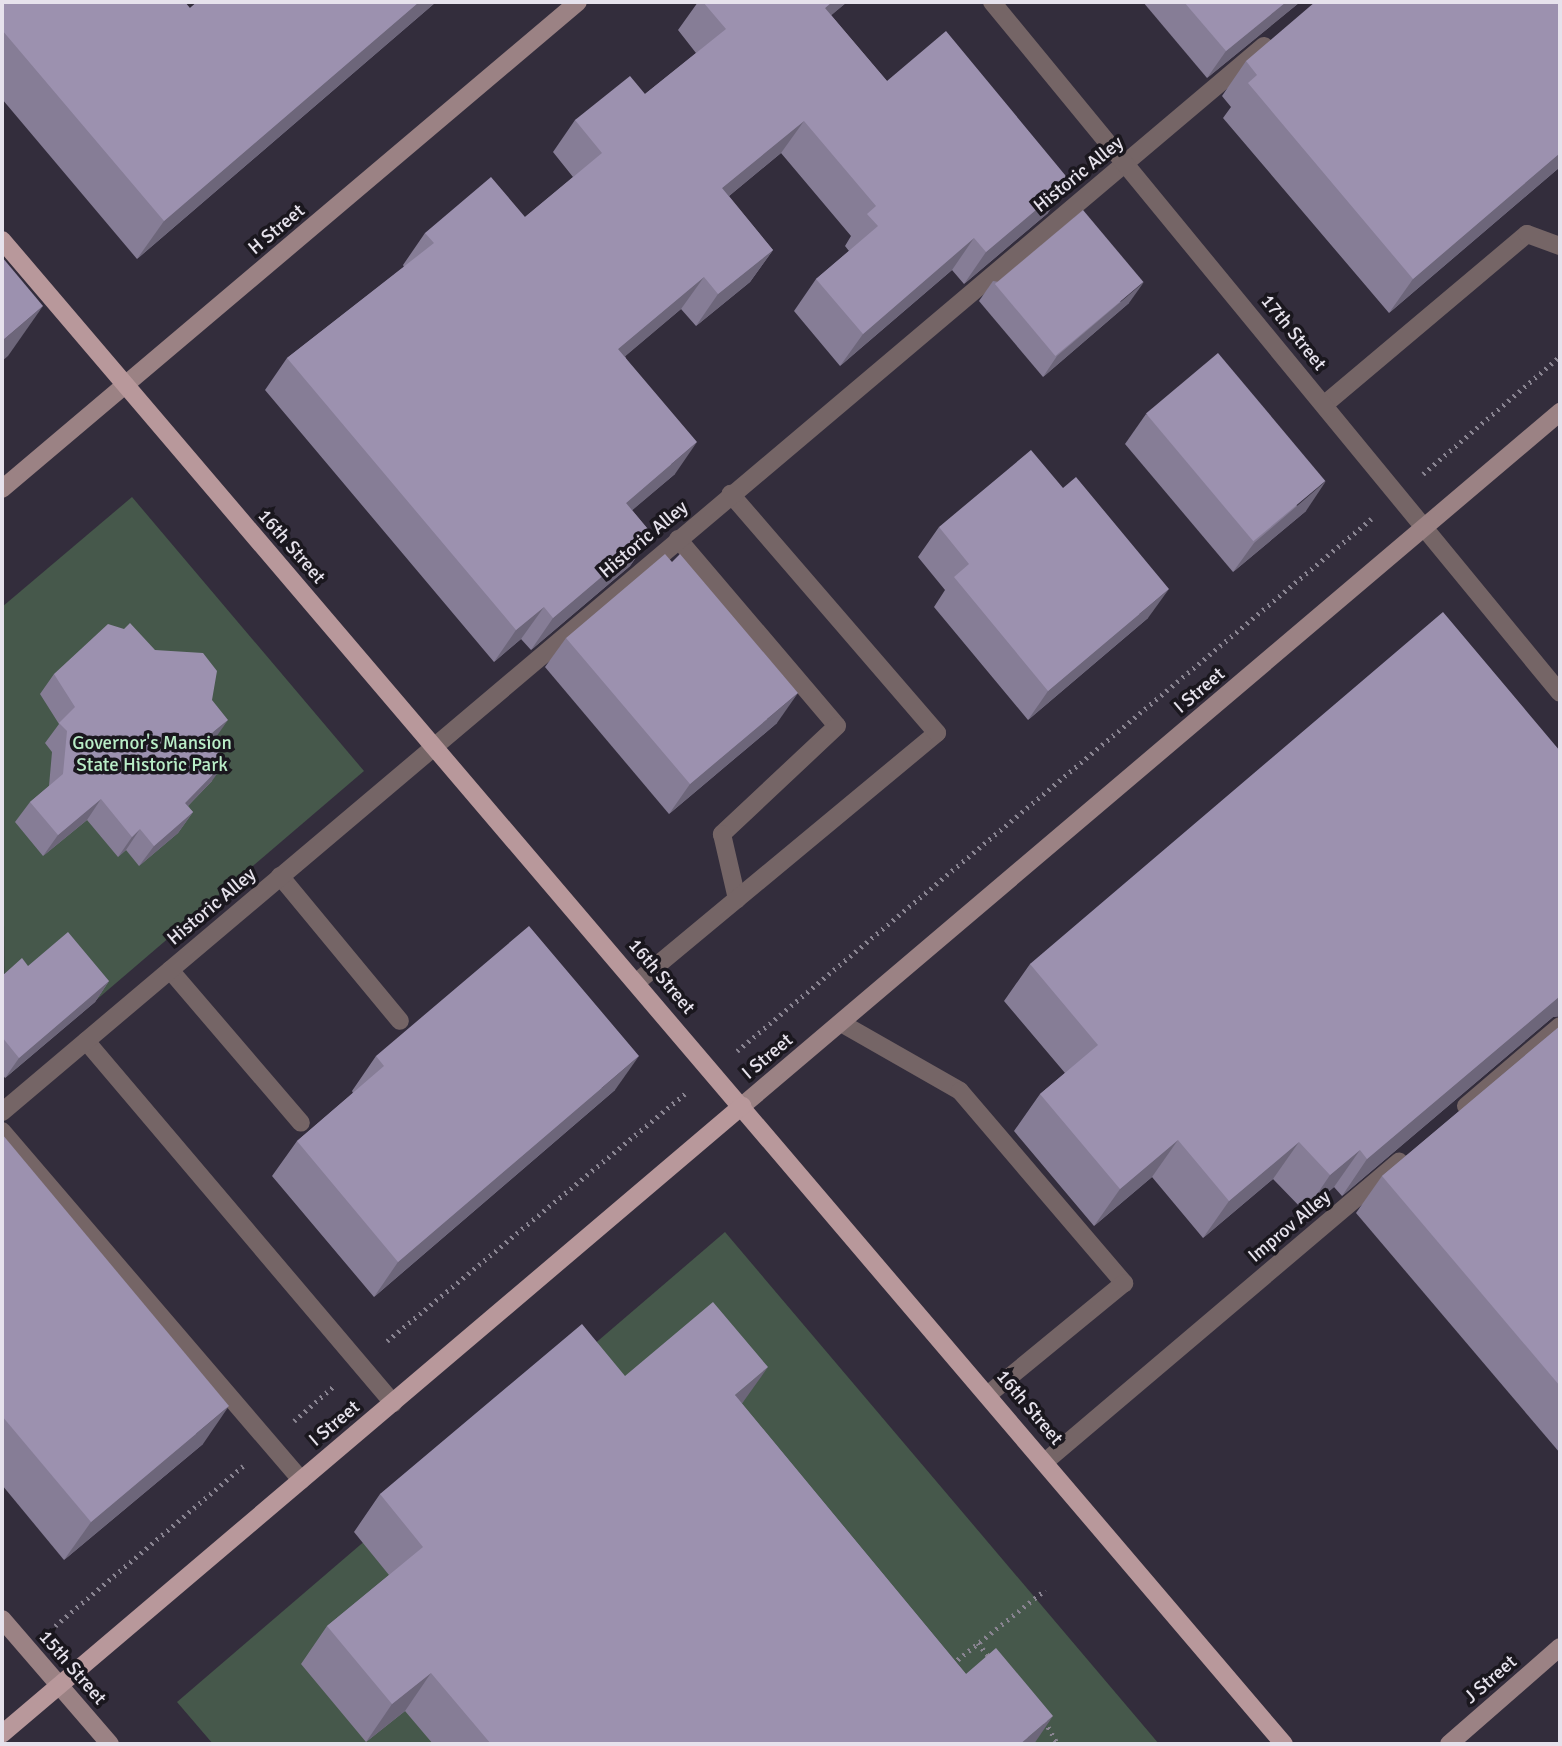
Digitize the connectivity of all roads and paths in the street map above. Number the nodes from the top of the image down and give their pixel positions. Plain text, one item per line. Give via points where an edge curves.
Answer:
1 (579, 2) edge
2 (992, 2) edge
3 (1276, 36) edge
4 (1126, 163) junction
5 (2, 240) edge
6 (1560, 246) edge
7 (1560, 356) edge
8 (124, 385) junction
9 (1325, 404) junction
10 (1560, 412) edge
11 (2, 489) edge
12 (731, 494) junction
13 (1399, 495) junction
14 (1425, 528) junction
15 (678, 539) junction
16 (1560, 693) edge
17 (433, 743) junction
18 (281, 876) junction
19 (737, 899) junction
20 (170, 970) junction
21 (638, 982) junction
22 (400, 1021) dead end
23 (841, 1023) junction
24 (1560, 1026) edge
25 (86, 1041) junction
26 (713, 1070) junction
27 (742, 1106) junction
28 (2, 1112) edge
29 (1455, 1115) edge
30 (301, 1123) dead end
31 (2, 1131) edge
32 (1413, 1150) edge
33 (360, 1363) junction
34 (990, 1393) junction
35 (393, 1403) junction
36 (269, 1443) junction
37 (1046, 1461) junction
38 (302, 1480) junction
39 (1045, 1590) dead end
40 (2, 1619) edge
41 (978, 1643) junction
42 (1560, 1647) edge
43 (28, 1649) junction
44 (995, 1662) edge
45 (940, 1674) edge
46 (60, 1684) junction
47 (1036, 1711) edge
48 (2, 1734) edge
49 (110, 1744) edge
50 (1058, 1744) edge
51 (1284, 1744) edge
52 (1449, 1744) edge

1 - 8 main road, H Street
2 - 4 street, 17th Street
3 - 4 street, Historic Alley
4 - 9 street, 17th Street
4 - 12 street, Historic Alley
5 - 8 main road, 16th Street
6 - 9 street via 1527,234
7 - 13 path
8 - 11 main road, H Street
8 - 17 main road, 16th Street
9 - 13 street, 17th Street
10 - 14 main road, I Street
12 - 15 street, Historic Alley
12 - 19 street via 937,733
13 - 14 street, 17th Street
13 - 26 path
14 - 16 street, 17th Street
14 - 23 main road, I Street
15 - 17 street, Historic Alley
15 - 19 street via 837,726 722,834
17 - 18 street, Historic Alley
17 - 21 main road, 16th Street
18 - 20 street, Historic Alley
18 - 22 street
19 - 21 street
20 - 25 street, Historic Alley
20 - 30 street
21 - 26 main road, 16th Street
23 - 27 main road, I Street
23 - 34 street via 960,1091 1124,1283
24 - 29 street
25 - 28 street, Historic Alley
25 - 33 street
26 - 27 main road, 16th Street
26 - 33 path
27 - 34 main road, 16th Street
27 - 35 main road, I Street
31 - 36 street
32 - 37 street, Improv Alley
33 - 35 street
33 - 36 path
34 - 37 main road, 16th Street
35 - 38 main road, I Street
36 - 38 street
36 - 43 path
37 - 51 main road, 16th Street
38 - 46 main road, I Street
39 - 41 path
40 - 43 main road, 15th Street
41 - 44 path
41 - 45 path
42 - 52 main road, J Street
43 - 46 main road, 15th Street
46 - 48 main road, I Street
46 - 49 main road, 15th Street
47 - 50 path

